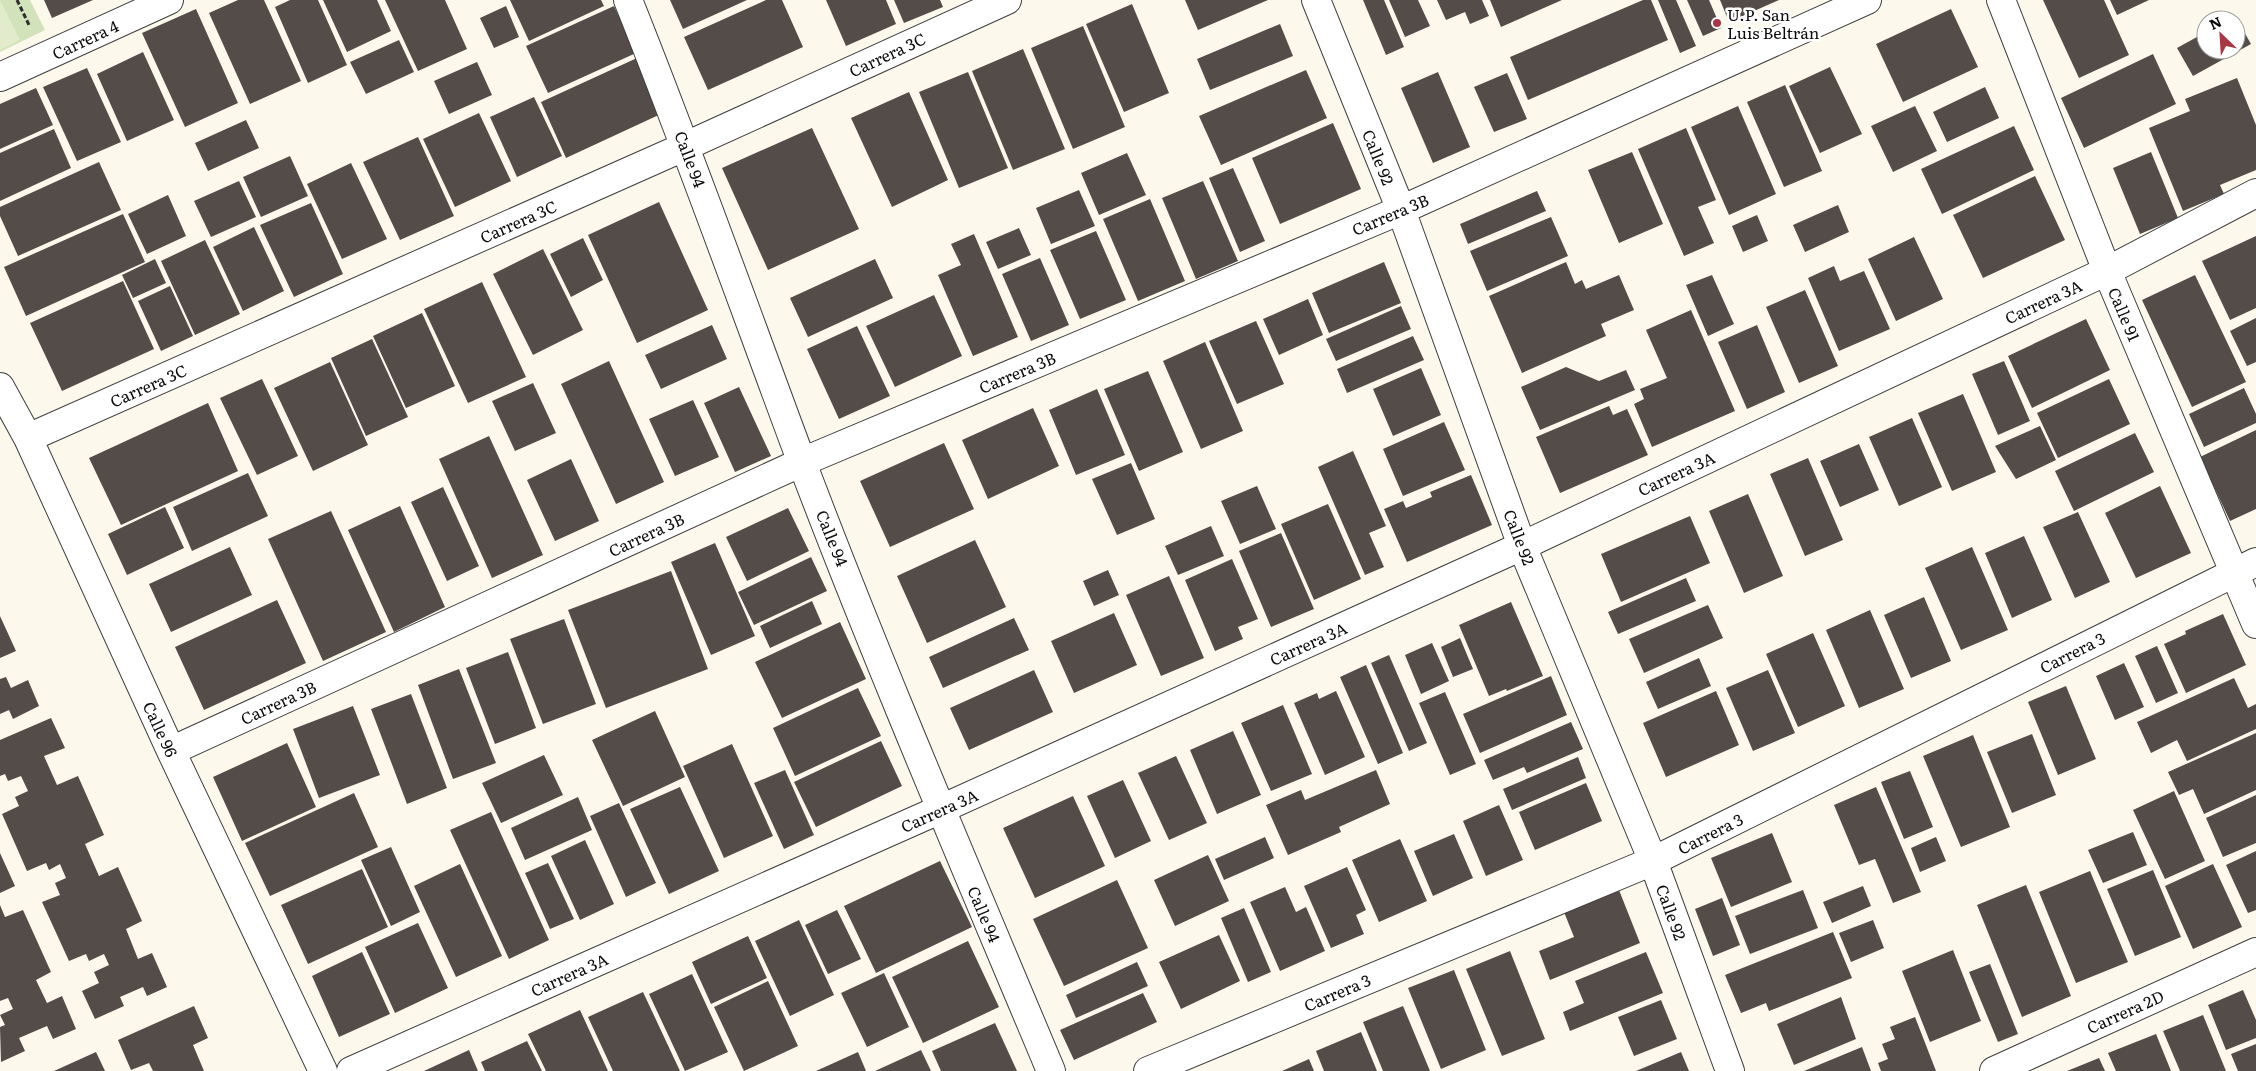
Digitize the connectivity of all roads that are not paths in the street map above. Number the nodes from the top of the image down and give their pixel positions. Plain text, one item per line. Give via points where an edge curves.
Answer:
1 (169, 0) edge
2 (628, 0) edge
3 (1007, 0) edge
4 (1316, 0) edge
5 (1867, 0) edge
6 (2001, 0) edge
7 (0, 78) edge
8 (686, 146) junction
9 (2256, 193) edge
10 (1401, 210) junction
11 (2107, 272) junction
12 (0, 387) edge
13 (28, 438) junction
14 (802, 462) junction
15 (1522, 546) junction
16 (2244, 567) edge
17 (2256, 624) edge
18 (171, 751) junction
19 (941, 809) junction
20 (1653, 862) junction
21 (2256, 952) edge
22 (323, 1071) edge
23 (351, 1071) edge
24 (1051, 1071) edge
25 (1148, 1071) edge
26 (1730, 1071) edge
27 (1994, 1071) edge

1 - 7 street, Carrera 4
2 - 8 street, Calle 94
3 - 8 street, Carrera 3C
4 - 10 street, Calle 92
5 - 10 street, Carrera 3B
6 - 11 street, Calle 91
8 - 13 street, Carrera 3C
8 - 14 street, Calle 94
9 - 11 street, Carrera 3A
10 - 14 street, Carrera 3B
10 - 15 street, Calle 92
11 - 15 street, Carrera 3A
11 - 16 street, Calle 91
12 - 13 street, Calle 96
13 - 18 street, Calle 96
14 - 18 street, Carrera 3B
14 - 19 street, Calle 94
15 - 19 street, Carrera 3A
15 - 20 street, Calle 92
16 - 17 street, Calle 91
16 - 20 street, Carrera 3
18 - 22 street, Calle 96
19 - 23 street, Carrera 3A
19 - 24 street, Calle 94
20 - 25 street, Carrera 3
20 - 26 street, Calle 92
21 - 27 street, Carrera 2D

